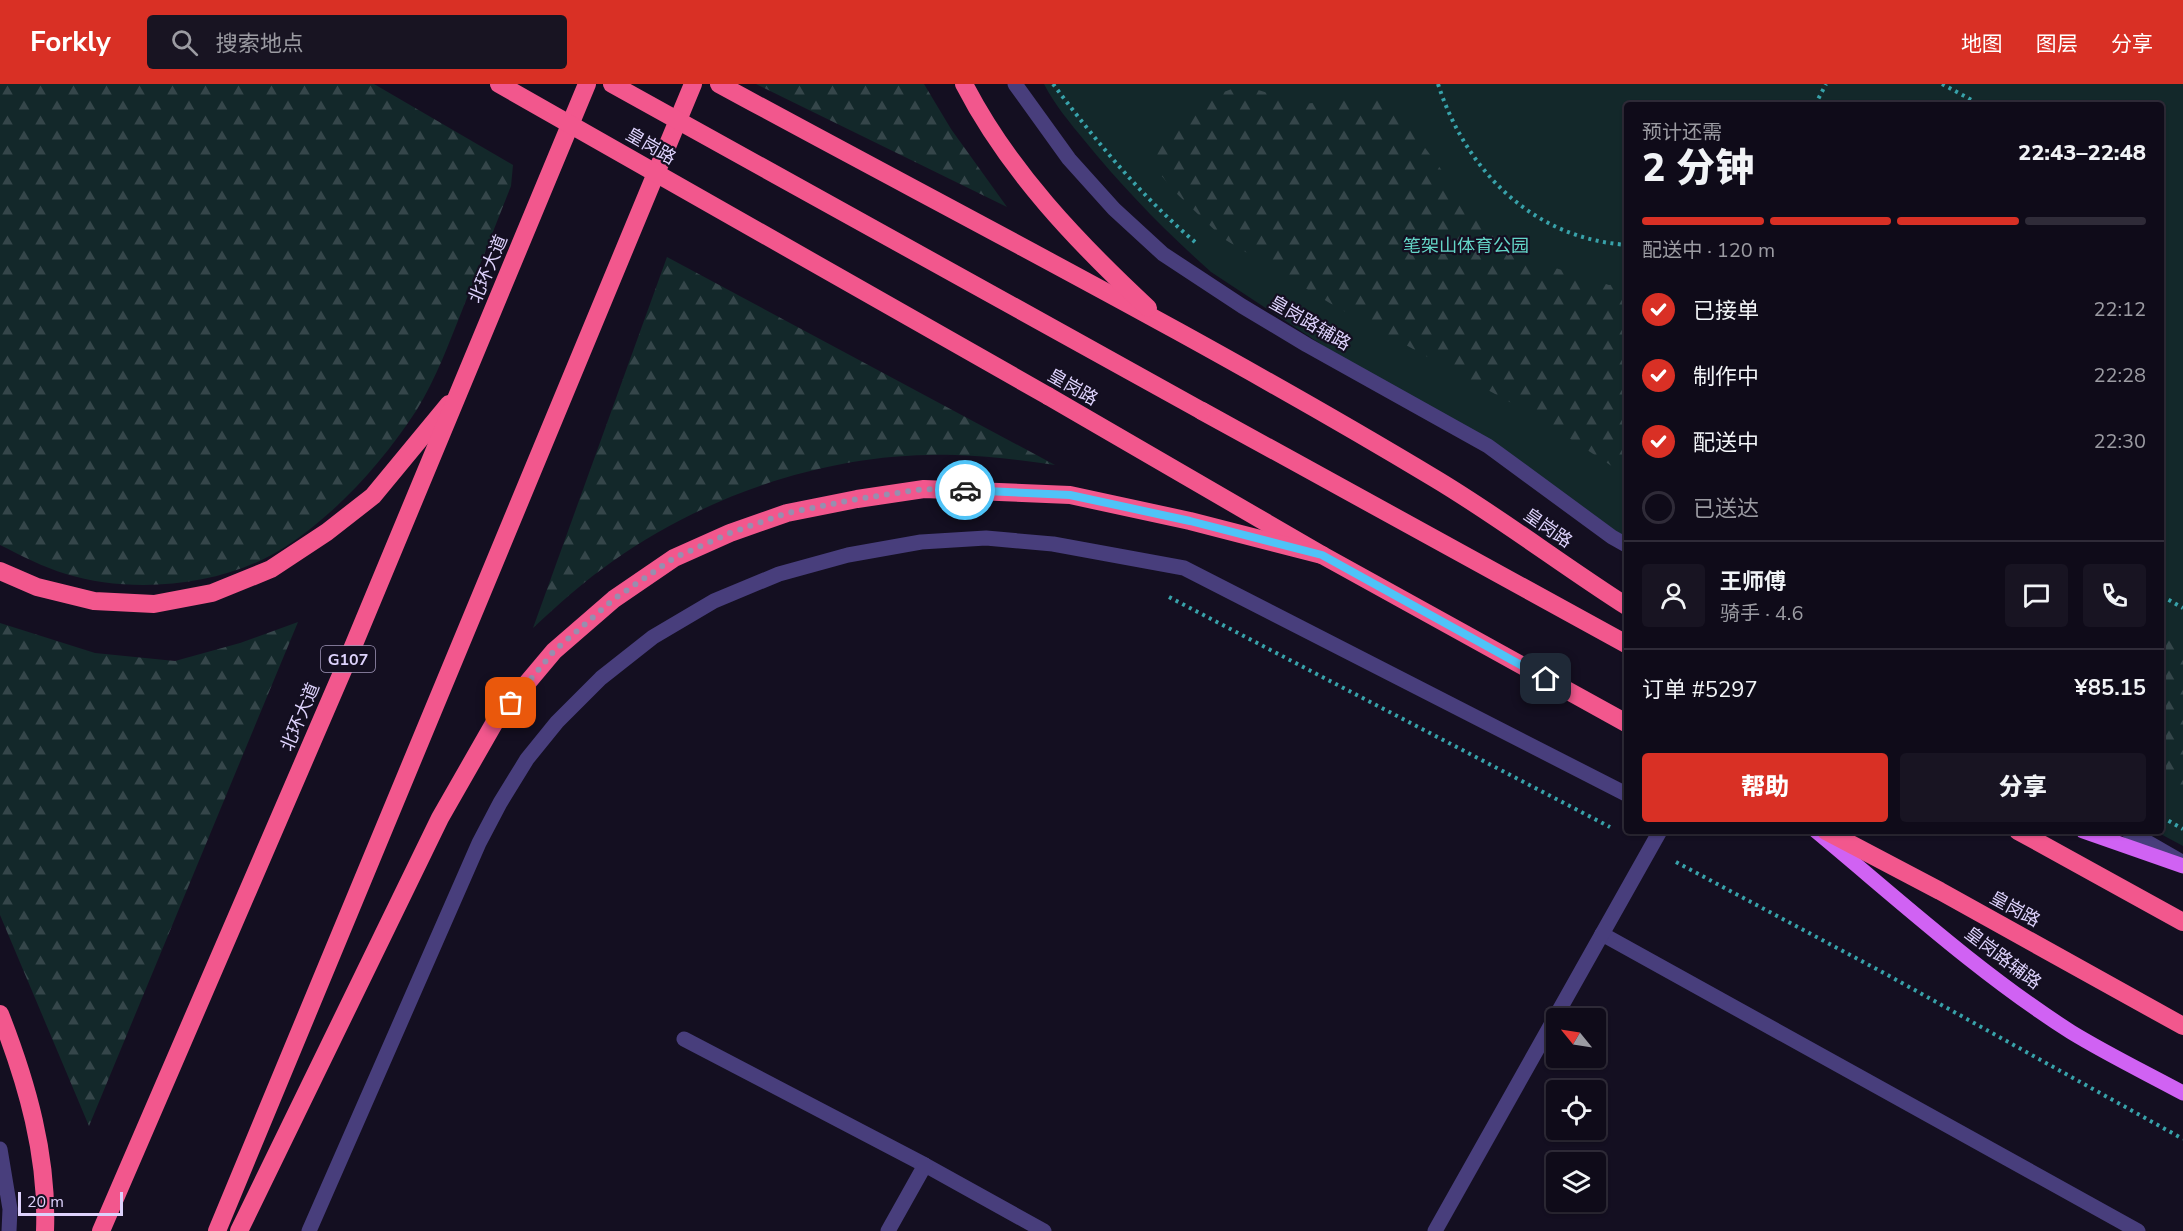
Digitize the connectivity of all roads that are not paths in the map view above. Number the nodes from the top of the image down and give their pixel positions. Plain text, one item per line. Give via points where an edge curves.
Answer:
1 (499, 84) edge
2 (587, 84) edge
3 (612, 84) edge
4 (693, 84) edge
5 (719, 84) edge
6 (964, 84) edge
7 (1015, 84) edge
8 (1170, 327) junction
9 (461, 388) junction
10 (1624, 544) edge
11 (1322, 555) junction
12 (0, 571) edge
13 (1624, 604) edge
14 (1624, 643) edge
15 (1624, 722) edge
16 (1624, 793) edge
17 (1658, 834) edge
18 (1820, 834) edge
19 (1832, 834) edge
20 (2023, 834) edge
21 (2092, 834) edge
22 (2133, 834) edge
23 (2183, 864) edge
24 (2183, 922) edge
25 (1602, 934) junction
26 (0, 1014) edge
27 (2183, 1026) edge
28 (684, 1039) dead end
29 (2183, 1093) edge
30 (0, 1149) edge
31 (925, 1165) junction
32 (9, 1231) edge
33 (45, 1231) edge
34 (101, 1231) edge
35 (217, 1231) edge
36 (238, 1231) edge
37 (309, 1231) edge
38 (888, 1231) edge
39 (1044, 1231) edge
40 (1435, 1231) edge
41 (2138, 1231) edge

1 - 11 highway, 皇岗路, bridge
2 - 9 highway, 北环大道 / G107
3 - 14 highway, bridge
4 - 35 highway
5 - 8 highway, 皇岗路
6 - 8 highway via 980,116 1038,192 1108,270
7 - 10 street, 皇岗路辅路 via 1069,159 1163,254 1307,345 1488,446
8 - 13 highway, 皇岗路 via 1435,479
9 - 12 highway via 373,496 271,569 212,593 154,604 94,601 38,587
9 - 34 highway, 北环大道 / G107 via 343,672
11 - 15 highway, 皇岗路
11 - 36 highway via 1070,495 924,489 787,513 674,558 614,599 554,651 496,720 434,829
16 - 37 street via 1184,568 1053,544 986,538 890,547 779,574 714,601 653,637 601,678 527,759 479,843
17 - 25 street
18 - 29 main road, 皇岗路辅路 via 2009,988 2072,1032
19 - 27 highway, 皇岗路
20 - 24 highway
21 - 23 main road
22 - 23 street
25 - 40 street
25 - 41 street
26 - 33 highway via 39,1142 46,1199
28 - 31 street
30 - 32 street via 10,1209
31 - 38 street
31 - 39 street

